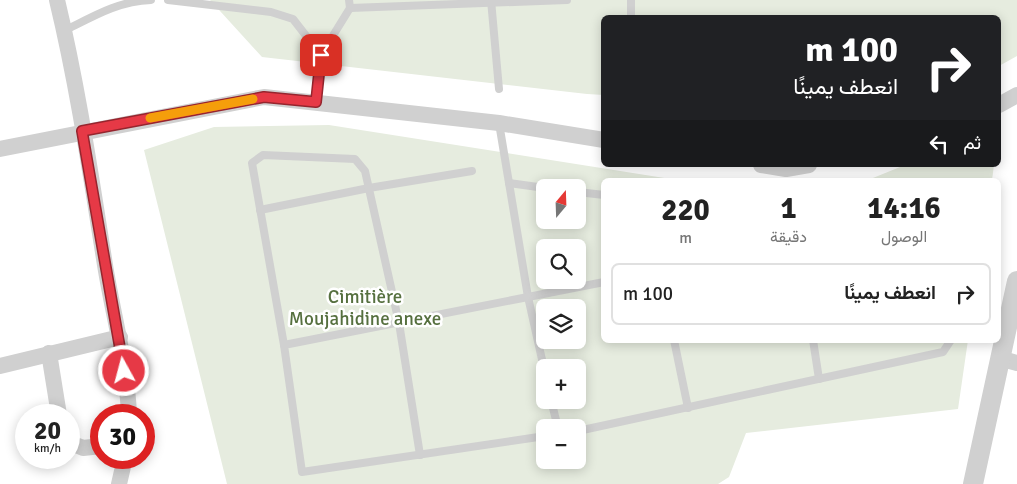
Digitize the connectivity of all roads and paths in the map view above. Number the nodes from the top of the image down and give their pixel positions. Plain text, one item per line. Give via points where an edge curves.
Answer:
1 (57, 0) edge
2 (150, 0) edge
3 (168, 0) edge
4 (567, 0) edge
5 (631, 0) edge
6 (206, 1) edge
7 (491, 1) edge
8 (350, 4) edge
9 (631, 15) edge
10 (64, 31) junction
11 (321, 55) junction
12 (499, 90) dead end
13 (1017, 95) edge
14 (316, 102) junction
15 (1001, 104) edge
16 (499, 123) junction
17 (82, 131) junction
18 (601, 140) edge
19 (0, 148) edge
20 (766, 167) edge
21 (805, 167) edge
22 (472, 171) dead end
23 (787, 175) edge
24 (509, 183) junction
25 (536, 187) edge
26 (368, 188) junction
27 (586, 193) edge
28 (601, 195) edge
29 (260, 210) junction
30 (1017, 281) edge
31 (601, 283) edge
32 (528, 298) junction
33 (399, 322) junction
34 (120, 337) junction
35 (675, 343) edge
36 (814, 343) edge
37 (949, 343) edge
38 (284, 345) junction
39 (49, 353) junction
40 (542, 359) edge
41 (1008, 361) edge
42 (0, 366) edge
43 (820, 379) junction
44 (58, 404) edge
45 (128, 404) edge
46 (688, 408) junction
47 (586, 429) edge
48 (536, 437) edge
49 (420, 455) junction
50 (123, 469) edge
51 (119, 484) edge
52 (973, 484) edge

1 - 10 street
2 - 10 lane via 116,5
3 - 6 lane
4 - 7 lane
5 - 9 lane
6 - 11 lane via 293,19
7 - 8 lane
7 - 12 lane
8 - 11 lane
10 - 17 street
11 - 14 lane
13 - 15 street
14 - 16 street
14 - 17 street via 264,97
16 - 18 street
16 - 24 lane
17 - 19 street
17 - 34 street
20 - 23 street
21 - 23 street
22 - 26 lane
24 - 25 lane
24 - 32 lane
26 - 29 lane
26 - 29 lane via 365,171 355,159 263,155 252,163
26 - 33 lane
27 - 28 lane
29 - 38 lane
30 - 41 street
31 - 32 lane
32 - 33 lane
32 - 40 lane
33 - 38 lane
33 - 49 lane
34 - 39 street
34 - 45 street
35 - 46 lane
36 - 43 lane
37 - 43 lane via 943,352
38 - 49 lane via 302,472
39 - 42 street
39 - 44 street
41 - 52 street
43 - 46 lane
46 - 47 lane
48 - 49 lane
50 - 51 street

